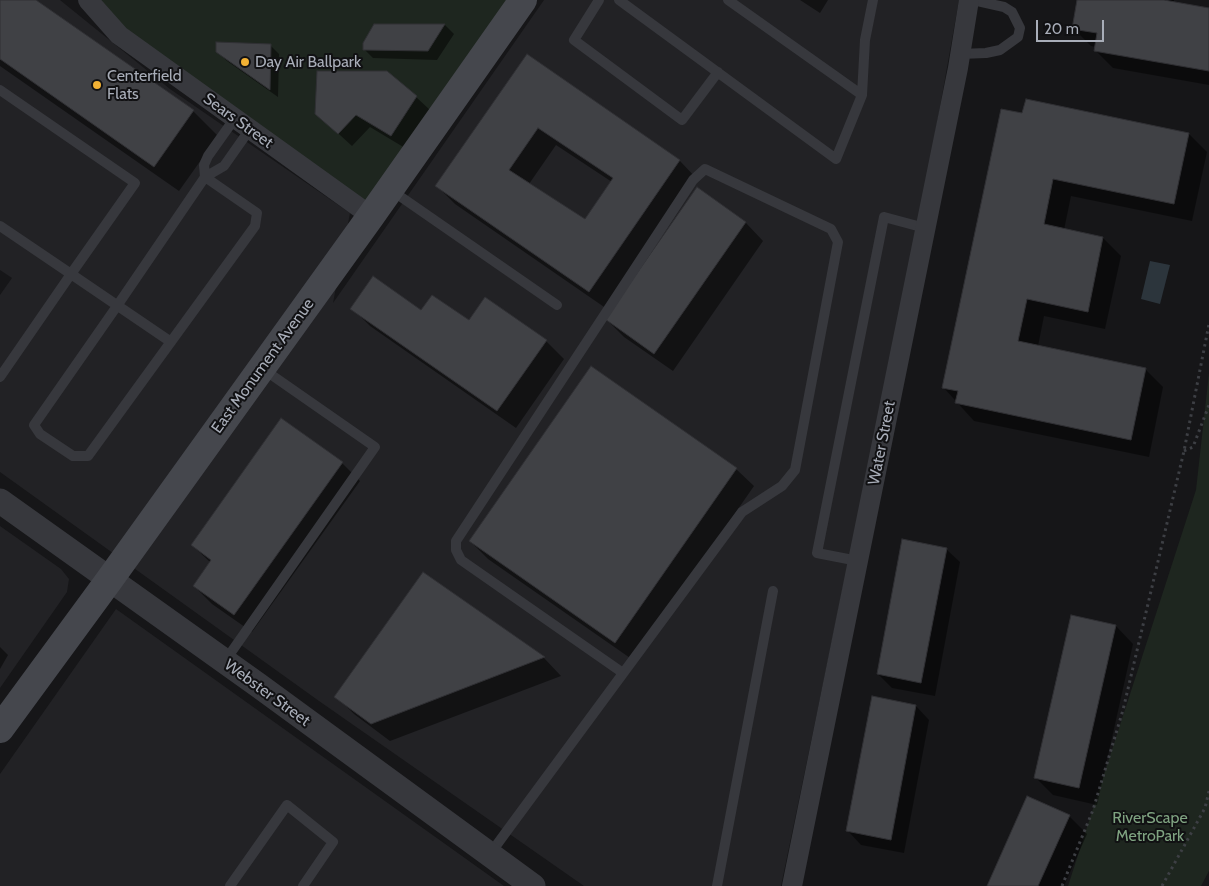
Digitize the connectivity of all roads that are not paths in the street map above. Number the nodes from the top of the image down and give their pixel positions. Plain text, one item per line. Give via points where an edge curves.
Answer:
1 (88, 0) edge
2 (522, 0) edge
3 (599, 0) edge
4 (619, 0) edge
5 (728, 0) edge
6 (873, 0) edge
7 (969, 0) edge
8 (974, 0) edge
9 (960, 54) junction
10 (718, 72) junction
11 (0, 90) edge
12 (862, 95) junction
13 (242, 124) junction
14 (205, 177) junction
15 (390, 189) junction
16 (371, 216) junction
17 (0, 226) edge
18 (925, 228) junction
19 (71, 274) junction
20 (557, 305) dead end
21 (117, 306) junction
22 (171, 342) junction
23 (262, 368) junction
24 (0, 377) edge
25 (0, 501) edge
26 (858, 561) junction
27 (110, 580) junction
28 (773, 591) dead end
29 (224, 662) junction
30 (623, 674) junction
31 (0, 729) edge
32 (490, 854) junction
33 (230, 886) edge
34 (303, 886) edge
35 (533, 886) edge
36 (717, 886) edge
37 (792, 886) edge

1 - 13 street, Sears Street via 120,35
2 - 15 main road, East Monument Avenue
3 - 10 lane via 574,40 682,120
4 - 10 lane
5 - 12 lane
6 - 12 lane via 865,40
7 - 9 street, Water Street
8 - 9 lane via 1012,12 1020,28 1018,37 1000,50
9 - 18 street, Water Street
10 - 12 lane via 836,159
11 - 19 lane via 135,183
13 - 14 lane via 224,166
13 - 14 lane via 208,156 204,165
13 - 16 street, Sears Street
14 - 21 lane
14 - 22 lane via 257,213 255,226
15 - 16 main road, East Monument Avenue
15 - 20 lane
16 - 23 main road, East Monument Avenue
17 - 19 lane
18 - 26 street, Water Street
18 - 26 lane via 884,217 816,552
19 - 21 lane
19 - 24 lane
21 - 22 lane
21 - 22 lane via 34,425 40,434 73,456 88,456
23 - 27 main road, East Monument Avenue
23 - 29 lane via 375,447
25 - 27 street, Webster Street
26 - 37 street, Water Street
27 - 29 street, Webster Street
27 - 31 main road, East Monument Avenue
28 - 36 lane
29 - 32 street, Webster Street
30 - 30 lane via 742,512 782,486 795,470 838,242 831,228 705,169 693,180 456,542 461,560
30 - 32 lane
32 - 35 street, Webster Street
33 - 34 lane via 287,805 334,842

